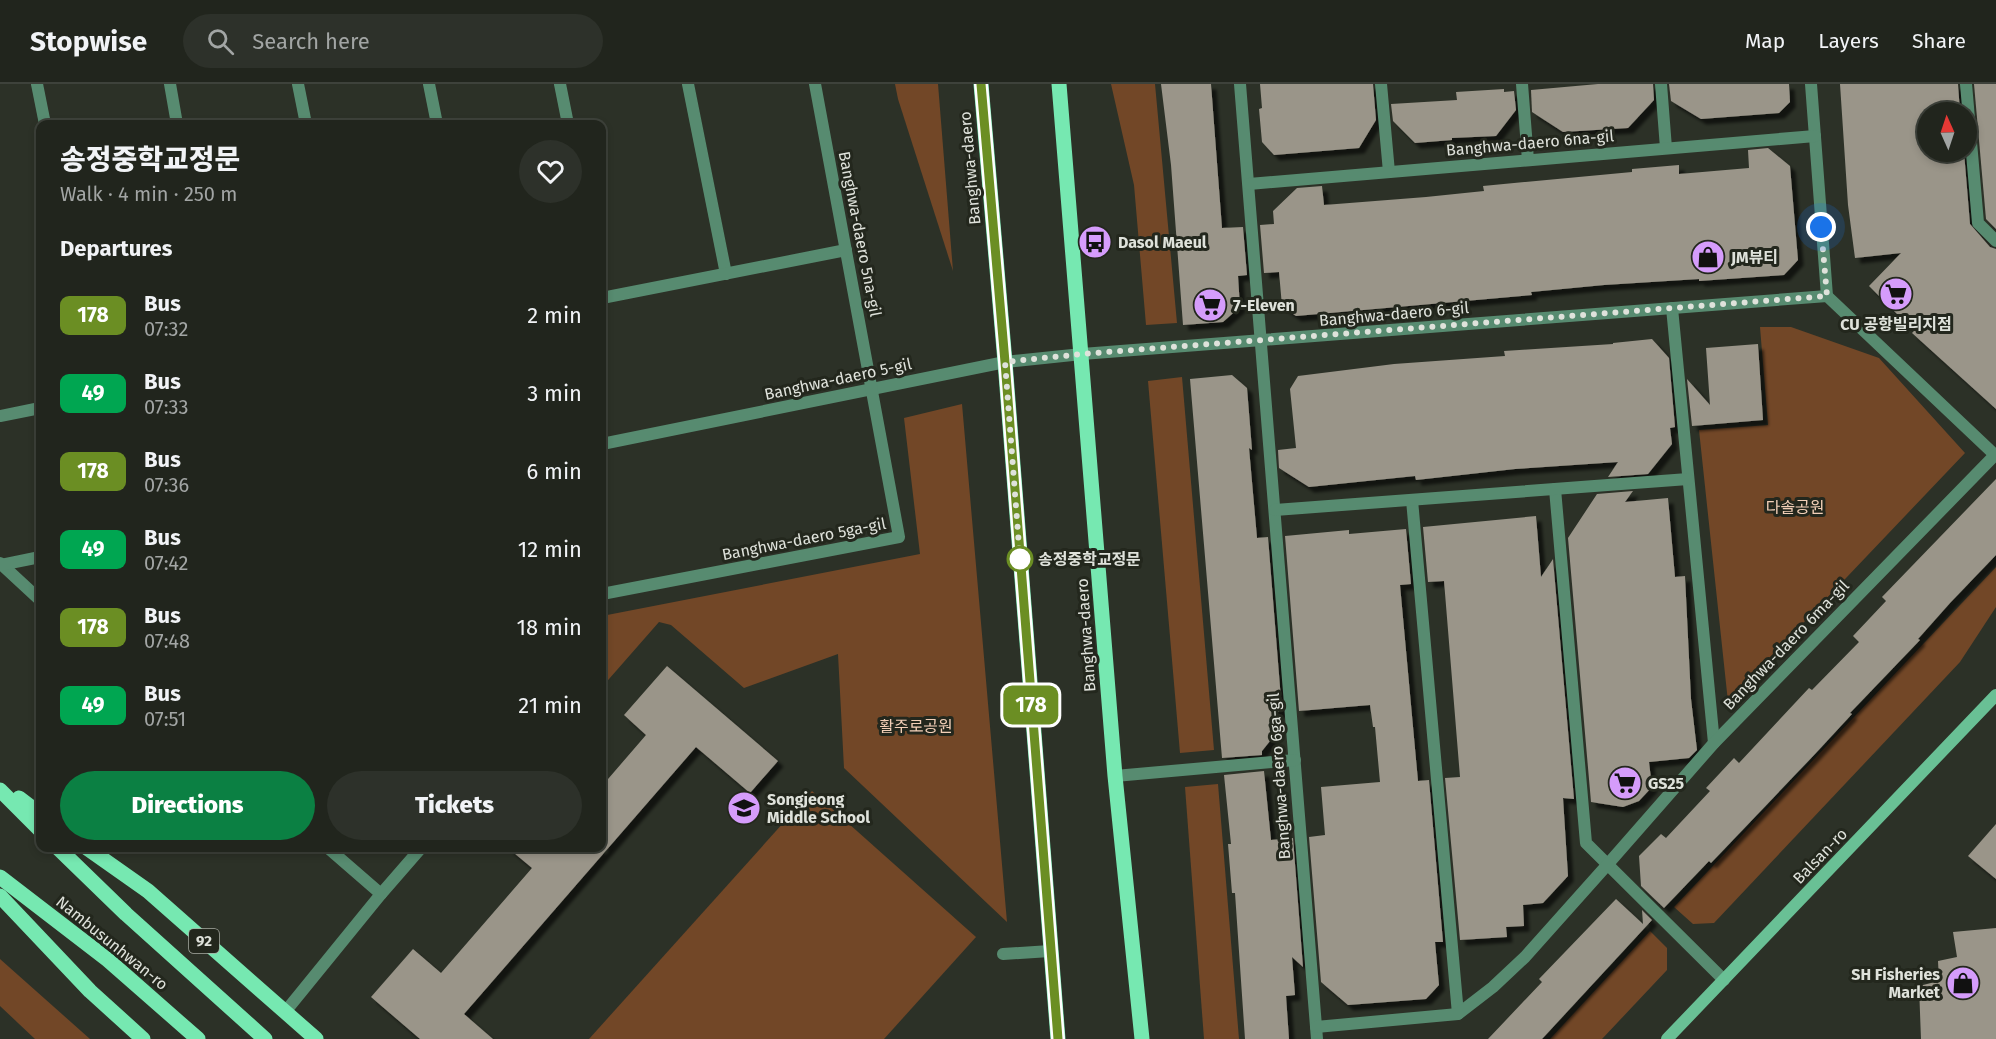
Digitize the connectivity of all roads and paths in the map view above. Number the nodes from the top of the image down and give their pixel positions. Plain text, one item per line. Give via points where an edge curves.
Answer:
1 (37, 84) edge
2 (170, 84) edge
3 (298, 84) edge
4 (429, 84) edge
5 (560, 84) edge
6 (688, 84) edge
7 (815, 84) edge
8 (981, 84) edge
9 (1059, 84) edge
10 (1240, 84) edge
11 (1381, 84) edge
12 (1522, 84) edge
13 (1661, 84) edge
14 (1811, 84) edge
15 (1966, 84) edge
16 (44, 120) edge
17 (176, 120) edge
18 (305, 120) edge
19 (436, 120) edge
20 (567, 120) edge
21 (1815, 136) junction
22 (1666, 148) junction
23 (1528, 160) junction
24 (1389, 172) junction
25 (1249, 184) junction
26 (1996, 241) edge
27 (846, 250) junction
28 (726, 274) junction
29 (606, 296) edge
30 (1827, 296) junction
31 (1672, 308) junction
32 (1262, 341) junction
33 (1082, 354) junction
34 (1005, 362) junction
35 (872, 389) junction
36 (36, 409) edge
37 (0, 416) edge
38 (606, 443) edge
39 (1996, 455) edge
40 (1688, 479) junction
41 (1555, 489) junction
42 (1412, 500) junction
43 (1275, 510) junction
44 (36, 558) edge
45 (0, 564) edge
46 (606, 593) edge
47 (36, 596) edge
48 (1996, 695) edge
49 (1714, 743) junction
50 (1295, 760) junction
51 (1115, 776) junction
52 (0, 785) edge
53 (0, 790) edge
54 (36, 811) edge
55 (36, 826) edge
56 (62, 852) edge
57 (93, 852) edge
58 (333, 852) edge
59 (418, 852) edge
60 (1608, 864) junction
61 (0, 877) edge
62 (381, 894) junction
63 (0, 896) edge
64 (1050, 951) junction
65 (1003, 954) dead end
66 (1724, 980) junction
67 (285, 1012) junction
68 (1458, 1014) junction
69 (1316, 1033) edge
70 (143, 1039) edge
71 (198, 1039) edge
72 (265, 1039) edge
73 (316, 1039) edge
74 (1058, 1039) edge
75 (1142, 1039) edge
76 (1667, 1039) edge

1 - 16 street
2 - 17 street
3 - 18 street
4 - 19 street
5 - 20 street
6 - 28 street
7 - 27 street, Banghwa-daero 5na-gil
8 - 34 main road, Banghwa-daero
9 - 33 main road, Banghwa-daero
10 - 25 street
11 - 24 street
12 - 23 street
13 - 22 street
14 - 21 street
15 - 26 street via 1978,223
21 - 22 street, Banghwa-daero 6na-gil
21 - 30 street
22 - 23 street, Banghwa-daero 6na-gil
23 - 24 street, Banghwa-daero 6na-gil
24 - 25 street, Banghwa-daero 6na-gil
25 - 32 street
27 - 28 street
27 - 35 street, Banghwa-daero 5na-gil
28 - 29 street
30 - 31 street, Banghwa-daero 6-gil
30 - 39 street
31 - 32 street, Banghwa-daero 6-gil
31 - 40 street
32 - 33 street, Banghwa-daero 6-gil
32 - 43 street, Banghwa-daero 6ga-gil
33 - 34 street, Banghwa-daero 5-gil
33 - 51 main road, Banghwa-daero
34 - 35 street, Banghwa-daero 5-gil
34 - 64 main road, Banghwa-daero
35 - 38 street, Banghwa-daero 5-gil
35 - 46 street, Banghwa-daero 5ga-gil via 899,537
36 - 37 street
39 - 49 street, Banghwa-daero 6ma-gil
40 - 41 street
40 - 49 street
41 - 42 street
41 - 60 street via 1586,843
42 - 43 street
42 - 68 street
43 - 50 street, Banghwa-daero 6ga-gil
44 - 45 street
45 - 47 street
48 - 66 street, Balsan-ro
49 - 60 street, Banghwa-daero 6ma-gil
50 - 51 street
50 - 69 street, Banghwa-daero 6ga-gil
51 - 75 main road, Banghwa-daero
52 - 54 main road
53 - 55 main road
56 - 72 main road, Nambusunhwan-ro / 92
57 - 67 main road, 92 via 148,891
58 - 62 street
59 - 62 street
60 - 66 street
60 - 68 street, Banghwa-daero 6ma-gil via 1525,957
61 - 71 main road, Nambusunhwan-ro via 108,960
62 - 67 street
63 - 70 main road via 90,991
64 - 65 street
64 - 74 main road, Banghwa-daero
66 - 76 street, Balsan-ro
67 - 73 main road, 92
68 - 69 street

